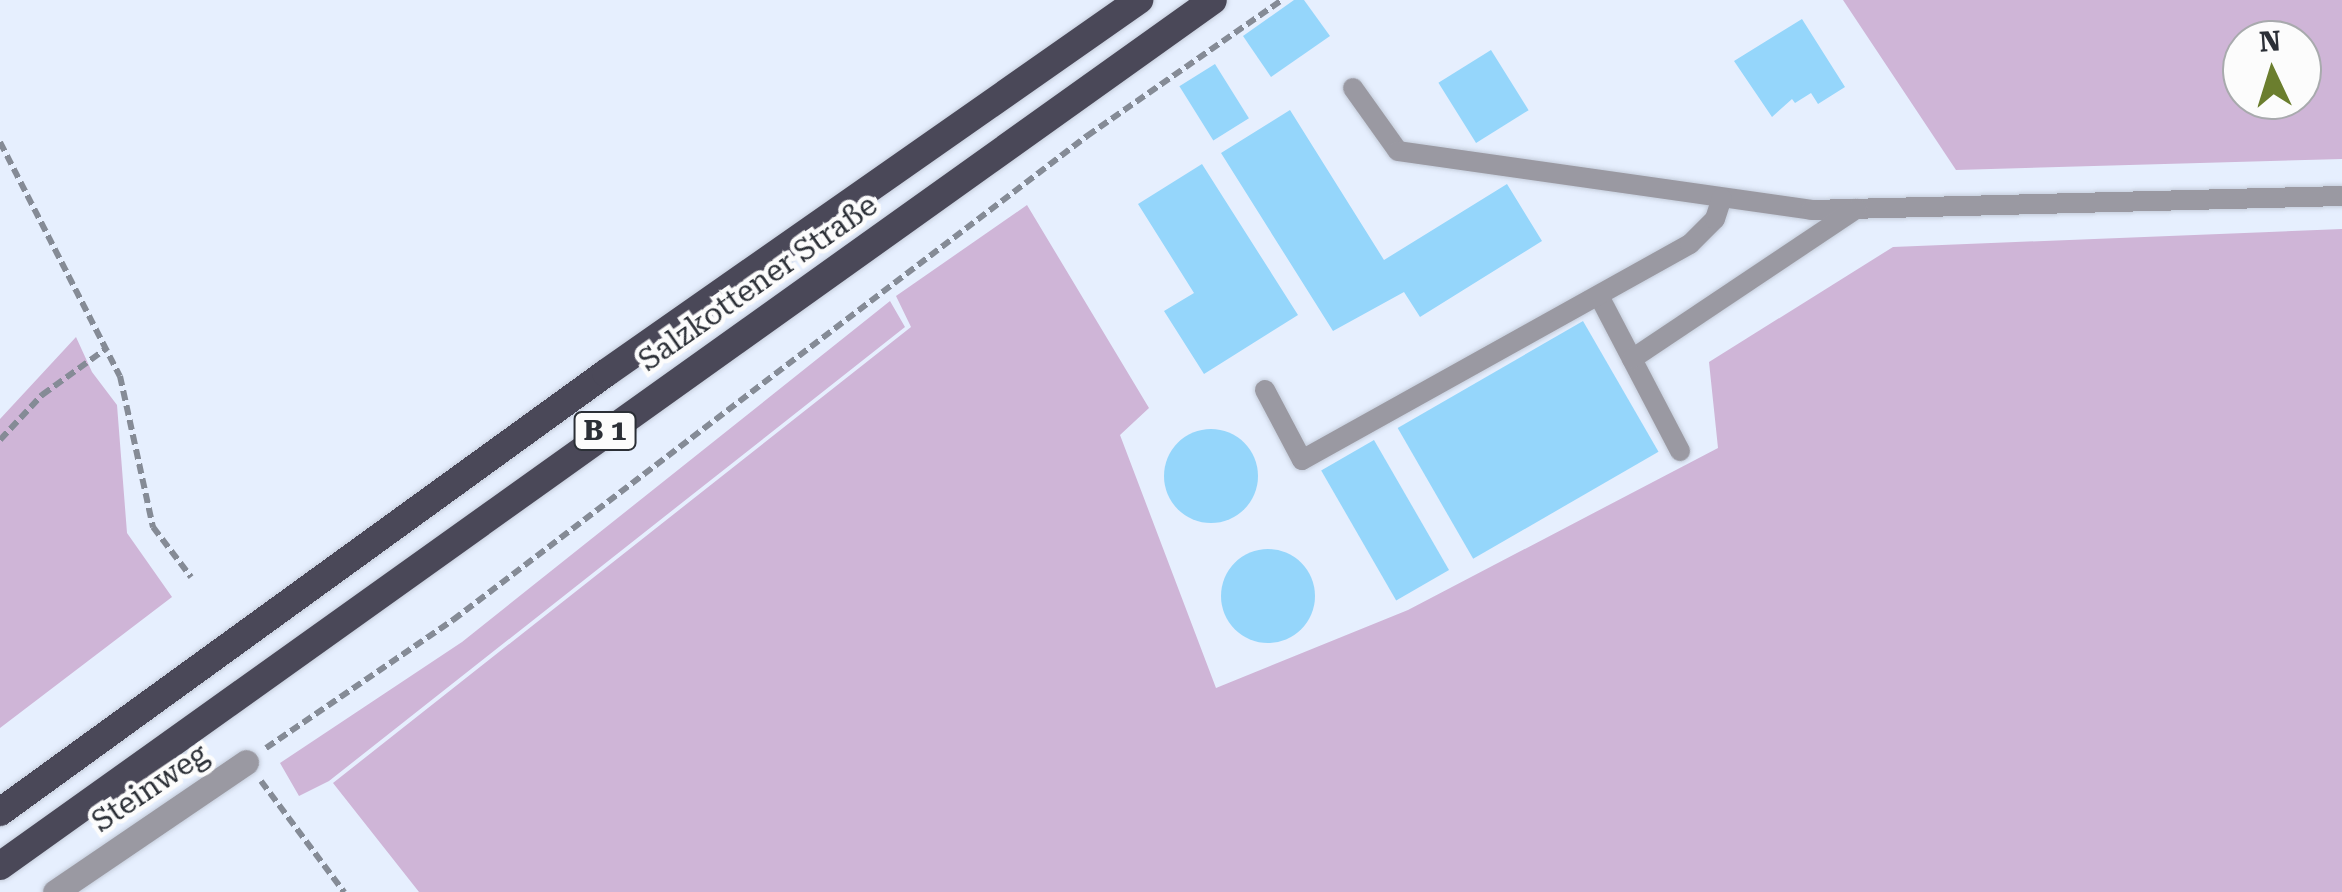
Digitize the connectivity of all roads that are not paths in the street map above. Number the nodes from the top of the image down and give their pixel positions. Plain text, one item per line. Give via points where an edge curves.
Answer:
1 (1138, 0) edge
2 (1213, 0) edge
3 (1353, 88) dead end
4 (2342, 196) edge
5 (1722, 198) junction
6 (1856, 209) junction
7 (1599, 296) junction
8 (1632, 359) junction
9 (1266, 390) dead end
10 (1680, 451) dead end
11 (246, 762) road end
12 (0, 812) edge
13 (0, 866) edge
14 (56, 892) edge

1 - 12 highway, Salzkottener Straße / B 1 via 606,373
2 - 13 highway, Salzkottener Straße / B 1
3 - 5 lane via 1398,150
4 - 6 lane
5 - 6 lane
5 - 7 lane via 1715,219 1690,244
6 - 8 lane
7 - 8 lane
7 - 9 lane via 1302,460
8 - 10 lane
11 - 14 street, Steinweg

